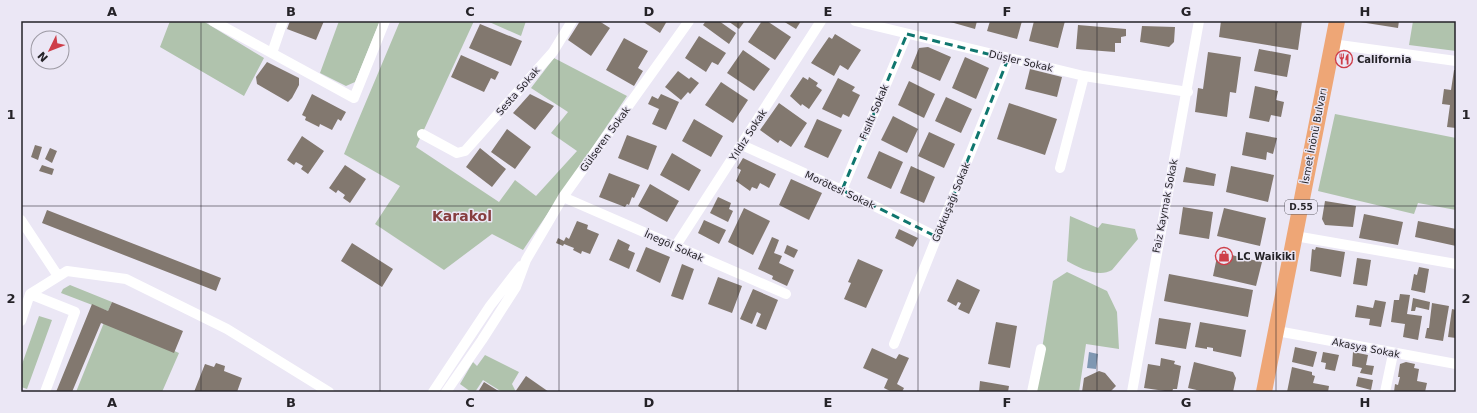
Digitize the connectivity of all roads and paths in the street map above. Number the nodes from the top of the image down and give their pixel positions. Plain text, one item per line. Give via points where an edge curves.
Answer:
1 (213, 21) edge
2 (283, 21) edge
3 (385, 21) edge
4 (572, 21) edge
5 (689, 21) edge
6 (820, 21) edge
7 (855, 21) edge
8 (1199, 21) edge
9 (1337, 21) edge
10 (907, 34) junction
11 (1332, 44) junction
12 (272, 53) junction
13 (1008, 59) junction
14 (1456, 61) edge
15 (1084, 76) junction
16 (1188, 92) junction
17 (422, 134) dead end
18 (742, 145) junction
19 (1060, 168) dead end
20 (842, 190) junction
21 (563, 197) junction
22 (21, 220) edge
23 (1295, 236) junction
24 (937, 237) junction
25 (675, 247) junction
26 (526, 260) junction
27 (1456, 264) edge
28 (58, 276) junction
29 (30, 294) junction
30 (786, 294) dead end
31 (21, 321) edge
32 (1276, 331) junction
33 (894, 344) dead end
34 (1041, 348) dead end
35 (1393, 354) junction
36 (1456, 364) edge
37 (45, 392) edge
38 (329, 392) edge
39 (433, 392) edge
40 (446, 392) edge
41 (1032, 392) edge
42 (1132, 392) edge
43 (1264, 392) edge
44 (1385, 392) edge

1 - 12 street
2 - 12 street
3 - 12 street via 354,98
4 - 17 street, Sesta Sokak via 553,52 465,151 457,153
5 - 21 street, Gülseren Sokak
6 - 18 street, Yıldız Sokak
7 - 10 street, Düşler Sokak
8 - 16 street, Faiz Kaymak Sokak
9 - 11 main road, İsmet İnönü Bulvarı / D.55
10 - 13 street, Düşler Sokak
10 - 20 street, Fısıltı Sokak
11 - 14 street
11 - 23 main road, İsmet İnönü Bulvarı / D.55
13 - 15 street, Düşler Sokak
13 - 24 street, Gökkuşağı Sokak
15 - 16 street, Düşler Sokak
15 - 19 street
16 - 42 street, Faiz Kaymak Sokak
18 - 20 street, Morötesi Sokak
18 - 25 street, Yıldız Sokak
20 - 24 street, Morötesi Sokak
21 - 25 street, İnegöl Sokak
21 - 26 street, Gülseren Sokak
22 - 28 street
23 - 27 street
23 - 32 main road, İsmet İnönü Bulvarı / D.55
24 - 33 street, Gökkuşağı Sokak
25 - 30 street, İnegöl Sokak
26 - 39 street via 490,306
26 - 40 street via 516,287
28 - 29 street
28 - 38 street via 67,271 126,279 227,329
29 - 31 street
29 - 37 street via 75,312
32 - 35 street, Akasya Sokak
32 - 43 main road, İsmet İnönü Bulvarı / D.55
34 - 41 street
35 - 36 street, Akasya Sokak
35 - 44 street

